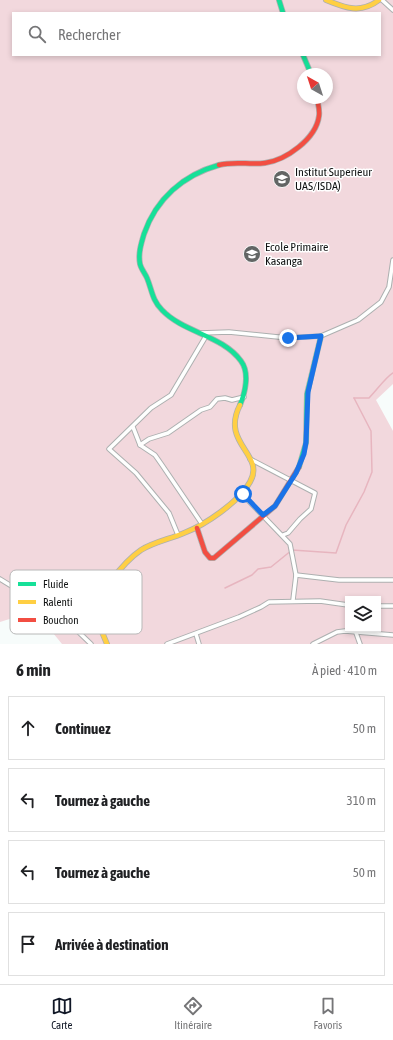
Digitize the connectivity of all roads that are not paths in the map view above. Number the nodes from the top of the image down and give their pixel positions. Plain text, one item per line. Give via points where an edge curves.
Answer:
1 (278, 0) edge
2 (326, 0) edge
3 (380, 0) edge
4 (393, 10) edge
5 (283, 12) edge
6 (303, 56) edge
7 (308, 68) edge
8 (318, 104) edge
9 (393, 260) edge
10 (198, 333) junction
11 (206, 336) junction
12 (321, 336) junction
13 (244, 397) junction
14 (133, 427) junction
15 (140, 445) junction
16 (249, 458) junction
17 (290, 482) junction
18 (243, 494) junction
19 (263, 515) junction
20 (202, 524) junction
21 (197, 528) junction
22 (178, 535) junction
23 (283, 535) junction
24 (120, 570) edge
25 (296, 575) junction
26 (0, 579) edge
27 (393, 580) edge
28 (10, 585) edge
29 (293, 600) junction
30 (345, 605) edge
31 (381, 606) edge
32 (393, 606) edge
33 (345, 631) edge
34 (356, 632) edge
35 (370, 632) edge
36 (80, 634) edge
37 (103, 634) edge
38 (196, 634) junction
39 (393, 635) edge
40 (91, 644) edge
41 (106, 644) edge
42 (167, 644) edge
43 (199, 644) edge
44 (314, 644) edge
45 (360, 644) edge

1 - 5 street
2 - 3 street via 354,10 366,9
3 - 4 street
6 - 7 street
8 - 10 street via 319,117 310,133 294,150 273,161 221,165 186,179 159,201 152,214 139,258 153,299 177,322
9 - 12 street via 389,287 380,302 358,320
10 - 11 street
10 - 12 street via 229,332 288,338
11 - 13 street via 226,347 242,362 245,371
11 - 14 street via 171,396 151,408
12 - 17 street via 308,392 306,442 299,466
13 - 15 street via 232,400 217,399 210,407 201,410 168,433
13 - 16 street via 234,414 234,426 235,433
14 - 15 street
14 - 22 street via 110,449 136,473 169,513
15 - 20 street via 154,455 162,465
16 - 17 street via 276,471
16 - 18 street via 254,466 254,473 251,484
17 - 19 street via 275,506
17 - 23 street via 315,493 314,502 311,509
18 - 19 street
18 - 20 street
19 - 21 street via 212,558 205,552
19 - 23 street
20 - 21 street
21 - 22 street
22 - 24 street via 143,549 130,558
23 - 25 street via 292,550
25 - 27 street via 339,580
25 - 29 street
26 - 28 street
29 - 30 street
29 - 38 street via 269,602
31 - 32 street
33 - 44 street via 337,632
34 - 45 street
35 - 39 street
36 - 40 street
37 - 41 street
38 - 42 street
38 - 43 street

